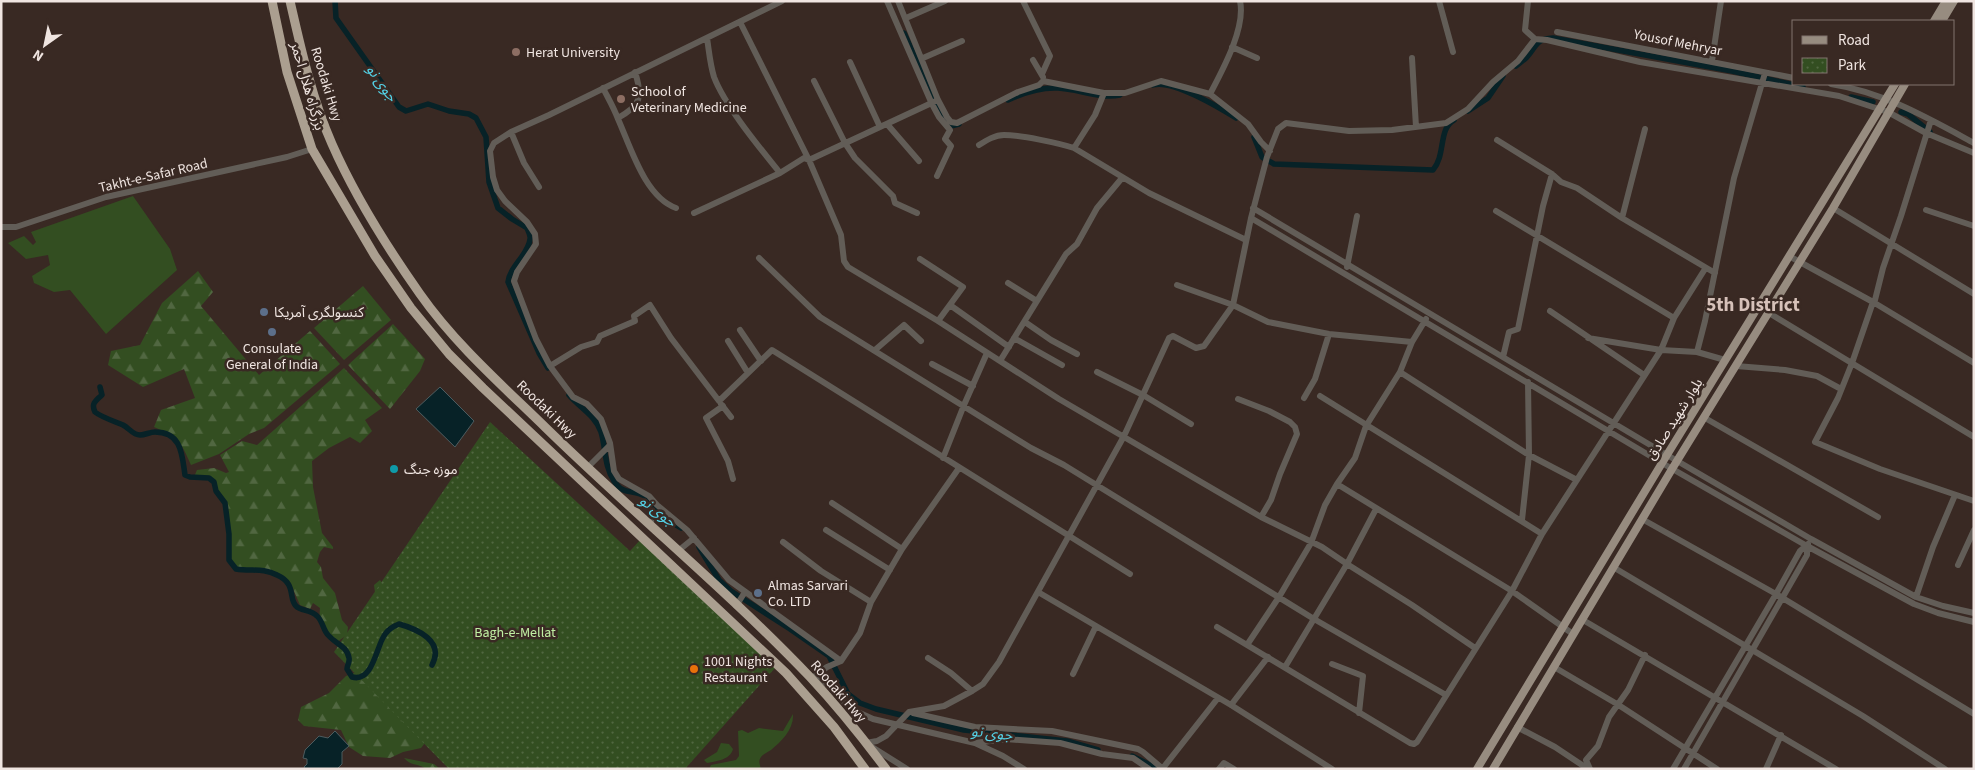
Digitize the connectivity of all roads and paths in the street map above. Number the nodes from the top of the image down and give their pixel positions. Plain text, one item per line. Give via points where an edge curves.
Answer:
1 (272, 1) edge
2 (290, 1) edge
3 (782, 1) edge
4 (887, 1) edge
5 (898, 1) edge
6 (945, 1) edge
7 (1023, 1) edge
8 (1240, 1) edge
9 (1439, 1) edge
10 (1528, 1) edge
11 (1721, 1) edge
12 (1946, 1) edge
13 (1954, 1) edge
14 (906, 18) junction
15 (1935, 20) edge
16 (1943, 20) edge
17 (740, 22) junction
18 (1557, 32) dead end
19 (707, 38) junction
20 (1535, 39) junction
21 (962, 41) dead end
22 (1232, 47) junction
23 (1643, 48) junction
24 (1453, 52) dead end
25 (922, 58) junction
26 (1257, 58) dead end
27 (1412, 58) dead end
28 (1033, 60) dead end
29 (1712, 61) junction
30 (850, 62) dead end
31 (1640, 62) junction
32 (635, 72) junction
33 (1765, 74) junction
34 (1043, 77) junction
35 (1792, 78) edge
36 (814, 81) dead end
37 (1763, 83) junction
38 (1838, 85) edge
39 (1895, 85) edge
40 (1903, 85) edge
41 (602, 88) junction
42 (1210, 94) junction
43 (1103, 96) junction
44 (1890, 100) junction
45 (936, 102) junction
46 (1880, 108) junction
47 (1888, 112) junction
48 (618, 118) junction
49 (884, 126) junction
50 (1416, 127) junction
51 (1928, 128) junction
52 (1645, 129) dead end
53 (511, 132) junction
54 (1497, 140) dead end
55 (845, 143) junction
56 (1974, 143) edge
57 (979, 145) dead end
58 (1074, 148) junction
59 (312, 149) junction
60 (1974, 153) edge
61 (1267, 157) junction
62 (809, 160) junction
63 (919, 161) dead end
64 (780, 173) junction
65 (1552, 174) junction
66 (937, 176) dead end
67 (1122, 178) junction
68 (539, 187) dead end
69 (676, 208) dead end
70 (1253, 208) junction
71 (1833, 208) junction
72 (1926, 210) dead end
73 (1496, 211) dead end
74 (694, 213) dead end
75 (917, 213) dead end
76 (1357, 216) dead end
77 (1251, 218) junction
78 (1622, 218) junction
79 (1974, 226) edge
80 (1, 228) edge
81 (1536, 236) junction
82 (1246, 240) junction
83 (1892, 244) junction
84 (1789, 256) junction
85 (759, 258) dead end
86 (920, 259) dead end
87 (1800, 262) junction
88 (1348, 264) junction
89 (1705, 269) junction
90 (1344, 273) junction
91 (1715, 273) junction
92 (1008, 283) dead end
93 (1177, 285) dead end
94 (1974, 294) edge
95 (1036, 301) junction
96 (1873, 303) junction
97 (1233, 304) junction
98 (950, 305) junction
99 (1550, 311) dead end
100 (1429, 313) junction
101 (1769, 313) junction
102 (1674, 318) junction
103 (938, 321) junction
104 (1425, 321) junction
105 (1025, 322) junction
106 (740, 330) dead end
107 (1329, 334) junction
108 (1014, 338) junction
109 (1588, 338) junction
110 (728, 341) dead end
111 (921, 341) dead end
112 (1412, 342) junction
113 (1009, 347) junction
114 (875, 350) junction
115 (1661, 350) junction
116 (1696, 352) junction
117 (987, 353) junction
118 (1077, 354) dead end
119 (1503, 357) junction
120 (1725, 360) junction
121 (761, 361) junction
122 (1000, 361) junction
123 (1852, 363) junction
124 (1974, 363) edge
125 (932, 364) dead end
126 (1062, 365) dead end
127 (550, 366) junction
128 (1736, 366) junction
129 (1097, 372) dead end
130 (1400, 372) junction
131 (748, 373) junction
132 (1644, 375) junction
133 (1528, 382) junction
134 (973, 386) junction
135 (1841, 389) junction
136 (1143, 394) junction
137 (1320, 396) dead end
138 (1304, 398) dead end
139 (1238, 399) dead end
140 (721, 404) junction
141 (964, 405) junction
142 (731, 417) dead end
143 (1705, 418) junction
144 (1614, 423) junction
145 (1191, 424) dead end
146 (1366, 426) junction
147 (1608, 431) junction
148 (1124, 436) junction
149 (1974, 437) edge
150 (608, 447) junction
151 (1529, 455) junction
152 (1667, 455) junction
153 (943, 458) junction
154 (1678, 461) junction
155 (1662, 463) junction
156 (587, 468) junction
157 (959, 468) junction
158 (1672, 469) junction
159 (733, 480) dead end
160 (1577, 480) junction
161 (1337, 484) junction
162 (1097, 485) junction
163 (1955, 495) junction
164 (1974, 501) edge
165 (832, 503) dead end
166 (1376, 509) junction
167 (660, 513) junction
168 (1261, 517) junction
169 (1878, 517) dead end
170 (1642, 519) junction
171 (1522, 520) junction
172 (648, 523) junction
173 (826, 530) dead end
174 (1974, 530) edge
175 (1542, 534) junction
176 (1069, 537) junction
177 (1811, 539) junction
178 (692, 540) junction
179 (783, 542) dead end
180 (1311, 543) junction
181 (1807, 546) junction
182 (902, 550) junction
183 (678, 551) junction
184 (1347, 564) junction
185 (1958, 565) dead end
186 (1613, 568) junction
187 (890, 570) junction
188 (1130, 574) dead end
189 (1038, 592) junction
190 (1512, 592) junction
191 (1776, 594) junction
192 (1279, 597) junction
193 (1916, 597) junction
194 (741, 599) junction
195 (1783, 599) junction
196 (871, 602) junction
197 (1974, 613) edge
198 (1314, 619) junction
199 (1583, 620) junction
200 (1974, 622) edge
201 (1096, 626) junction
202 (1217, 627) dead end
203 (1562, 627) junction
204 (1574, 634) junction
205 (1247, 644) junction
206 (1745, 647) junction
207 (1475, 648) junction
208 (1753, 651) junction
209 (1645, 655) junction
210 (1268, 657) junction
211 (928, 658) dead end
212 (838, 663) junction
213 (1332, 664) dead end
214 (1285, 667) junction
215 (1554, 667) junction
216 (1073, 674) dead end
217 (814, 677) junction
218 (972, 691) junction
219 (1446, 695) junction
220 (1716, 697) junction
221 (1218, 698) junction
222 (1723, 701) junction
223 (1617, 704) junction
224 (1231, 705) junction
225 (910, 712) junction
226 (1359, 713) junction
227 (1974, 714) edge
228 (899, 725) junction
229 (1517, 727) junction
230 (1781, 735) junction
231 (866, 743) junction
232 (975, 743) junction
233 (1685, 749) junction
234 (1693, 754) junction
235 (1330, 768) edge
236 (865, 769) edge
237 (886, 769) edge
238 (907, 769) edge
239 (1024, 769) edge
240 (1148, 769) edge
241 (1163, 769) edge
242 (1219, 769) edge
243 (1234, 769) edge
244 (1477, 769) edge
245 (1493, 769) edge
246 (1589, 769) edge
247 (1673, 769) edge
248 (1684, 769) edge
249 (1717, 769) edge
250 (1766, 769) edge
251 (1836, 769) edge
252 (1945, 769) edge

1 - 59 highway, بزرگراه هلال احمر via 287,72
2 - 156 highway, Roodaki Hwy via 310,83 331,143 394,255 421,296 468,352
3 - 17 street
4 - 45 street
5 - 14 street
6 - 14 street
7 - 34 street via 1050,56
8 - 22 street via 1240,21
9 - 24 street
10 - 20 street via 1525,30
11 - 29 street
12 - 15 main road
13 - 16 main road
14 - 25 street
17 - 19 street
17 - 62 street
18 - 23 street, Yousof Mehryar
19 - 32 street
19 - 64 street via 715,78 724,95
20 - 31 street
20 - 50 street via 1518,61 1468,108 1446,122
21 - 25 street
22 - 26 street
22 - 42 street
23 - 29 street, Yousof Mehryar
23 - 31 street
25 - 45 street
27 - 50 street
28 - 34 street
29 - 33 street, Yousof Mehryar
30 - 49 street
31 - 37 street
32 - 41 street
32 - 48 street via 640,88 639,98 636,106
33 - 35 street, Yousof Mehryar
33 - 37 street
34 - 43 street
34 - 45 street via 1040,85 1018,92 957,122 951,122
36 - 55 street
37 - 46 street via 1824,93
37 - 91 street via 1734,178
38 - 44 street
39 - 44 main road, بلوار شهید صادق
40 - 44 main road, بلوار شهید صادق
41 - 48 street
41 - 53 street
42 - 43 street via 1161,81 1125,93
42 - 61 street via 1248,124
43 - 58 street
44 - 46 main road, بلوار شهید صادق
44 - 47 main road, بلوار شهید صادق
44 - 51 street
45 - 49 street
45 - 66 street via 939,117 950,130 945,139 952,145
46 - 47 street
46 - 84 main road, بلوار شهید صادق
47 - 51 street
47 - 71 main road, بلوار شهید صادق
48 - 69 street via 646,180 659,198
49 - 55 street
49 - 63 street
50 - 61 street via 1349,131 1286,123 1278,128
51 - 56 street
51 - 60 street
51 - 83 street
52 - 78 street
53 - 68 street
53 - 127 street via 494,143 490,150 493,177 505,201 535,234 536,244 514,281
54 - 65 street
55 - 62 street
55 - 75 street via 893,196 895,203
57 - 58 street via 1004,135
58 - 67 street
59 - 80 street, Takht-e-Safar Road via 106,197 16,227
59 - 236 highway, Roodaki Hwy via 375,256 411,308 449,354 786,673
61 - 70 street
62 - 64 street via 804,158
62 - 103 street via 841,235 844,261 848,267
64 - 74 street
65 - 78 street
65 - 81 street
67 - 82 street
67 - 95 street via 1096,208 1077,244 1066,254
70 - 77 street
70 - 88 street
71 - 83 street
71 - 87 main road, بلوار شهید صادق
72 - 79 street
73 - 81 street
76 - 88 street
77 - 82 street
77 - 90 street
78 - 89 street
81 - 102 street
81 - 119 street via 1518,329 1509,332
82 - 97 street
83 - 94 street
83 - 96 street
84 - 87 street
84 - 120 main road, بلوار شهید صادق
85 - 114 street via 820,317
86 - 98 street via 963,288
87 - 96 street
87 - 101 main road, بلوار شهید صادق
88 - 90 street
88 - 100 street
89 - 91 street
89 - 102 street
90 - 104 street
91 - 116 street
92 - 95 street
93 - 97 street
95 - 105 street
96 - 123 street
96 - 124 street
97 - 107 street via 1268,322
97 - 136 street via 1204,346 1196,348 1171,336
98 - 103 street
98 - 113 street
99 - 109 street
100 - 104 street
100 - 119 street
101 - 123 street
101 - 128 main road, بلوار شهید صادق
102 - 115 street
103 - 117 street
104 - 112 street
104 - 133 street
105 - 108 street
105 - 118 street
106 - 121 street
107 - 112 street
107 - 138 street via 1315,378
108 - 113 street
108 - 126 street
109 - 115 street
109 - 132 street
110 - 131 street
111 - 114 street via 904,325
112 - 130 street
113 - 122 street
114 - 141 street
115 - 116 street
115 - 132 street
116 - 120 street
117 - 122 street
117 - 134 street
119 - 144 street
120 - 152 main road, بلوار شهید صادق
121 - 131 street
121 - 153 street via 772,350
122 - 148 street
123 - 135 street
123 - 149 street
125 - 134 street
127 - 140 street via 597,342 600,336 635,321 634,316 650,305
127 - 150 street via 573,398 587,404 601,419
128 - 135 street via 1817,376
128 - 143 main road, بلوار شهید صادق
129 - 136 street
130 - 146 street
130 - 151 street
131 - 140 street
132 - 144 street
133 - 147 street
133 - 151 street
134 - 141 street
135 - 163 street via 1815,442
136 - 145 street
136 - 148 street
137 - 146 street
139 - 168 street via 1290,422 1297,434
140 - 142 street
140 - 159 street via 706,418 728,461
141 - 153 street
141 - 162 street
143 - 154 main road, بلوار شهید صادق
143 - 169 street
144 - 147 street
144 - 152 street
146 - 161 street via 1356,458
146 - 171 street
147 - 155 street
147 - 160 street
148 - 162 street
148 - 168 street
150 - 156 street
150 - 167 street via 619,479 649,496
151 - 160 street
151 - 171 street
152 - 154 street
152 - 155 main road, بلوار شهید صادق
153 - 157 street
154 - 158 main road, بلوار شهید صادق
154 - 177 street
155 - 158 street
155 - 203 main road, بلوار شهید صادق
156 - 172 highway, Roodaki Hwy
157 - 176 street
157 - 182 street
158 - 170 main road, بلوار شهید صادق
158 - 181 street
160 - 175 street
161 - 166 street
161 - 180 street via 1325,505
162 - 176 street
162 - 192 street
163 - 164 street
163 - 193 street
165 - 182 street
166 - 184 street
166 - 190 street
167 - 172 street
167 - 178 street
168 - 180 street
170 - 186 main road, بلوار شهید صادق
170 - 191 street
171 - 175 street
172 - 183 highway, Roodaki Hwy
173 - 187 street
174 - 185 street
175 - 190 street
176 - 188 street
176 - 189 street
177 - 181 street
177 - 193 street
178 - 183 street
178 - 194 street via 729,580
179 - 196 street via 821,571
180 - 184 street
180 - 192 street
181 - 191 street via 1800,550
181 - 195 street via 1807,555
181 - 200 street via 1914,604
182 - 187 street
183 - 194 highway, Roodaki Hwy
184 - 198 street
184 - 207 street
186 - 199 main road, بلوار شهید صادق
186 - 206 street
187 - 196 street
189 - 201 street
189 - 218 street via 999,662 982,684
190 - 203 street
190 - 207 street
191 - 195 street
191 - 206 street
192 - 198 street
192 - 205 street
193 - 197 street
194 - 212 street
194 - 217 highway, Roodaki Hwy
195 - 208 street
195 - 227 street
196 - 212 street via 860,634
198 - 214 street
198 - 219 street
199 - 204 main road, بلوار شهید صادق
199 - 209 street
201 - 216 street
201 - 221 street
202 - 205 street
203 - 204 street
203 - 244 main road, بلوار شهید صادق
204 - 215 main road, بلوار شهید صادق
205 - 210 street
206 - 208 street
206 - 220 street
207 - 219 street
208 - 222 street
208 - 252 street
209 - 220 street
209 - 223 street via 1628,690
210 - 214 street
210 - 224 street
211 - 218 street via 951,672
212 - 217 street
213 - 226 street via 1363,676
214 - 226 street
215 - 223 street
215 - 229 main road, بلوار شهید صادق
217 - 228 street via 851,709 873,719
217 - 231 highway, Roodaki Hwy
218 - 225 street via 944,706
219 - 226 street via 1414,744
220 - 222 street
220 - 233 street
221 - 224 street
221 - 241 street
222 - 230 street
222 - 234 street
223 - 233 street
223 - 246 street via 1598,746 1586,760
224 - 235 street
225 - 228 street
225 - 241 street via 975,727 1052,731 1081,736 1138,749
228 - 231 street via 877,741
228 - 232 street
229 - 245 main road, بلوار شهید صادق
229 - 246 street
230 - 250 street
230 - 251 street
231 - 237 highway, Roodaki Hwy
231 - 238 street
232 - 239 street
232 - 240 street via 1006,738 1060,743 1133,758
233 - 234 street
233 - 247 street
234 - 248 street
234 - 249 street
242 - 243 street via 1224,763

